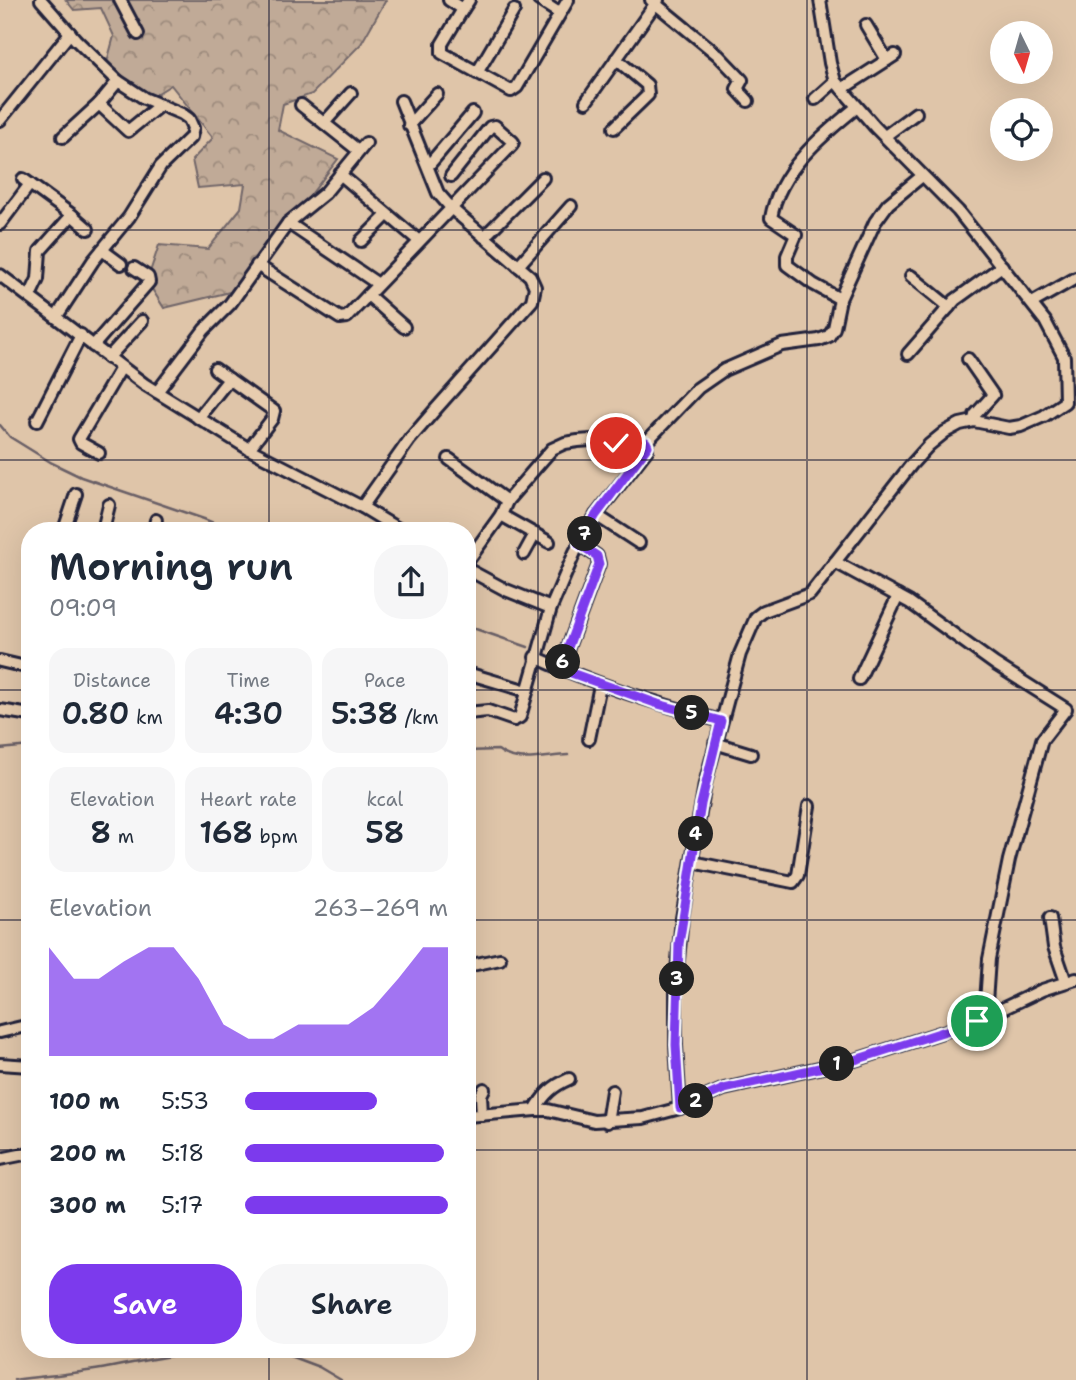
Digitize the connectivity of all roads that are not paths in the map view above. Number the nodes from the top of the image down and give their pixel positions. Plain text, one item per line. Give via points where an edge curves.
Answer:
1 (120, 0) edge
2 (449, 0) edge
3 (539, 0) edge
4 (568, 0) edge
5 (820, 0) edge
6 (46, 1) edge
7 (655, 1) edge
8 (466, 5) edge
9 (514, 10) dead end
10 (559, 13) junction
11 (866, 24) dead end
12 (70, 33) junction
13 (138, 34) dead end
14 (616, 59) junction
15 (477, 73) junction
16 (118, 81) junction
17 (838, 85) junction
18 (351, 93) dead end
19 (437, 94) dead end
20 (815, 99) dead end
21 (401, 101) dead end
22 (748, 101) dead end
23 (586, 102) dead end
24 (100, 104) junction
25 (160, 105) junction
26 (301, 105) dead end
27 (857, 107) junction
28 (473, 113) dead end
29 (916, 113) dead end
30 (0, 120) edge
31 (324, 122) junction
32 (409, 125) junction
33 (614, 128) dead end
34 (884, 136) junction
35 (63, 137) dead end
36 (428, 166) junction
37 (340, 174) junction
38 (451, 176) dead end
39 (922, 176) junction
40 (543, 178) dead end
41 (571, 206) dead end
42 (452, 209) junction
43 (72, 215) junction
44 (387, 215) junction
45 (288, 223) junction
46 (0, 224) edge
47 (88, 229) dead end
48 (484, 237) junction
49 (361, 241) dead end
50 (419, 241) junction
51 (102, 250) junction
52 (121, 264) dead end
53 (257, 265) junction
54 (518, 266) junction
55 (1002, 266) junction
56 (134, 268) dead end
57 (0, 276) edge
58 (911, 276) dead end
59 (1076, 278) edge
60 (378, 284) junction
61 (368, 295) junction
62 (30, 296) junction
63 (840, 299) junction
64 (1032, 303) junction
65 (949, 307) junction
66 (57, 316) junction
67 (142, 321) dead end
68 (404, 327) dead end
69 (81, 335) junction
70 (93, 346) junction
71 (908, 354) dead end
72 (108, 358) junction
73 (968, 359) dead end
74 (121, 368) junction
75 (215, 369) dead end
76 (229, 379) junction
77 (157, 392) junction
78 (198, 418) junction
79 (37, 421) dead end
80 (974, 421) junction
81 (646, 442) junction
82 (249, 449) junction
83 (99, 453) dead end
84 (449, 459) dead end
85 (76, 494) dead end
86 (507, 501) junction
87 (109, 505) dead end
88 (362, 507) junction
89 (501, 515) junction
90 (596, 515) junction
91 (67, 522) edge
92 (105, 522) edge
93 (387, 522) edge
94 (535, 534) junction
95 (549, 542) dead end
96 (639, 543) dead end
97 (579, 544) junction
98 (476, 550) edge
99 (524, 554) dead end
100 (835, 562) junction
101 (476, 574) edge
102 (898, 596) junction
103 (551, 608) junction
104 (535, 657) junction
105 (0, 661) edge
106 (21, 665) edge
107 (560, 669) junction
108 (476, 676) edge
109 (859, 679) dead end
110 (600, 685) junction
111 (527, 691) junction
112 (0, 710) edge
113 (476, 712) edge
114 (21, 714) edge
115 (721, 721) junction
116 (589, 739) dead end
117 (715, 743) junction
118 (751, 754) dead end
119 (809, 806) dead end
120 (692, 862) junction
121 (1050, 918) dead end
122 (500, 959) dead end
123 (476, 964) edge
124 (1071, 981) edge
125 (985, 1017) junction
126 (21, 1027) edge
127 (0, 1032) edge
128 (0, 1063) edge
129 (21, 1065) edge
130 (569, 1079) dead end
131 (484, 1089) dead end
132 (612, 1091) dead end
133 (680, 1108) junction
134 (535, 1110) junction
135 (476, 1115) edge
136 (482, 1115) junction
137 (607, 1122) junction
138 (21, 1155) edge
139 (0, 1159) edge

1 - 13 street
2 - 8 street
3 - 10 street
4 - 10 street
5 - 17 street
6 - 12 street
7 - 14 street
7 - 22 street via 729,66 742,80 737,90
8 - 15 street via 441,50
9 - 15 street
10 - 15 street via 513,90
11 - 17 street via 891,58
12 - 16 street
12 - 30 street
14 - 23 street
14 - 33 street via 647,85 649,92
16 - 24 street
16 - 25 street
17 - 20 street
17 - 27 street
18 - 31 street
19 - 32 street
21 - 32 street
24 - 25 street via 128,131
24 - 35 street
25 - 51 street via 189,119 193,132 161,166
26 - 31 street
27 - 34 street
27 - 63 street via 796,166 780,190 771,218 796,235 787,265
28 - 36 street
29 - 34 street
31 - 37 street via 362,147
32 - 36 street
34 - 39 street
36 - 42 street via 438,193
37 - 44 street
37 - 45 street via 316,202
38 - 42 street via 490,127 495,126 513,142
39 - 55 street via 958,211
39 - 63 street via 879,216
40 - 48 street
41 - 54 street
42 - 48 street
42 - 50 street
43 - 46 street via 26,181
43 - 47 street
43 - 62 street via 40,251 40,272
44 - 49 street
44 - 50 street
45 - 53 street
45 - 60 street
48 - 54 street
50 - 60 street
51 - 52 street
51 - 66 street
53 - 61 street via 340,318 348,317
53 - 77 street
54 - 88 street via 536,288 532,302 410,439
55 - 64 street
55 - 65 street
56 - 70 street via 149,282
57 - 62 street
58 - 65 street
59 - 64 street
60 - 61 street
61 - 68 street
62 - 66 street
63 - 81 street via 829,336 788,343 724,370 698,388
64 - 80 street via 1063,354 1064,404 1021,426
65 - 71 street
66 - 69 street
67 - 72 street
69 - 70 street
69 - 79 street
70 - 72 street
72 - 74 street
73 - 80 street via 993,395
74 - 77 street
74 - 83 street via 79,439
75 - 76 street
76 - 78 street
76 - 82 street via 274,413
77 - 78 street
78 - 82 street
80 - 100 street via 951,428 929,445
81 - 86 street via 629,446 591,440 565,443 552,449
81 - 90 street via 647,450
82 - 88 street
84 - 86 street
85 - 91 street
86 - 89 street
87 - 92 street
88 - 93 street
89 - 94 street
89 - 98 street
90 - 96 street
90 - 97 street
94 - 95 street
94 - 99 street
97 - 103 street
97 - 107 street via 597,556 599,564
100 - 102 street
100 - 115 street via 810,594 757,615 740,654
101 - 103 street
102 - 109 street
102 - 125 street via 1066,709 1042,740 1009,860 992,940
103 - 104 street
104 - 107 street
104 - 111 street
105 - 106 street
107 - 110 street
108 - 111 street
110 - 115 street
110 - 116 street
111 - 113 street via 516,720
112 - 114 street
115 - 117 street
117 - 118 street
117 - 120 street
119 - 120 street via 793,882
120 - 133 street via 677,981
121 - 124 street via 1054,947
122 - 123 street
124 - 125 street
125 - 133 street via 855,1060 724,1089
126 - 127 street
128 - 129 street
130 - 134 street via 555,1085
131 - 136 street
132 - 137 street
133 - 137 street
134 - 136 street
134 - 137 street
135 - 136 street
138 - 139 street

